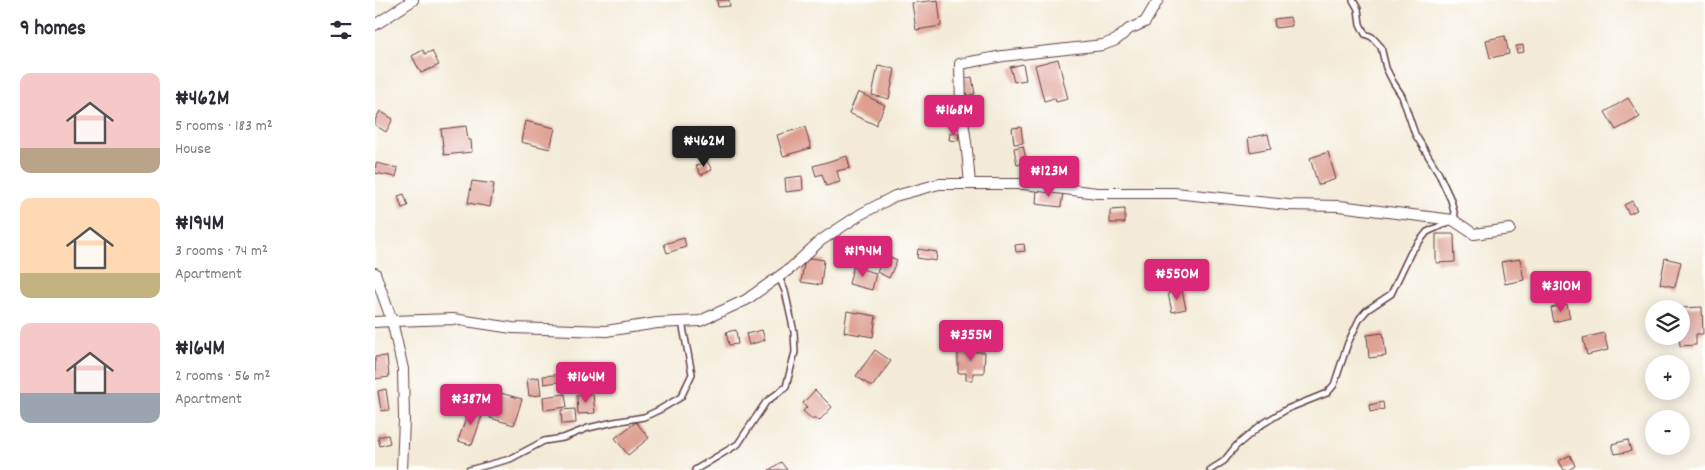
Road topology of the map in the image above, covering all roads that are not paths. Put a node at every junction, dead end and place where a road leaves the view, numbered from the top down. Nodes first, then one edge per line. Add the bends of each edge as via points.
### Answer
1 (413, 0) edge
2 (1159, 0) edge
3 (1353, 0) edge
4 (375, 25) edge
5 (970, 184) junction
6 (1453, 220) junction
7 (1510, 229) dead end
8 (375, 273) edge
9 (779, 276) junction
10 (392, 321) junction
11 (682, 321) junction
12 (375, 322) edge
13 (402, 470) edge
14 (469, 470) edge
15 (695, 470) edge
16 (1210, 470) edge

1 - 4 street
2 - 5 street via 1145,22 1103,46 1003,56 960,64
3 - 6 lane via 1365,34 1381,47 1386,68 1402,96 1415,134 1451,200
5 - 6 street via 1024,184 1097,193 1175,193 1288,205 1339,206
5 - 9 street via 939,184 895,196 820,241
6 - 7 street via 1474,234
6 - 16 lane via 1427,232 1411,252 1391,294 1359,318 1334,385 1327,393 1287,409 1261,425 1224,461
8 - 10 street
9 - 11 street via 746,300 700,321
9 - 15 lane via 794,332 795,352 785,387 766,402 738,444
10 - 11 street via 453,319 512,328 606,331
10 - 12 street
10 - 13 street via 403,369
11 - 14 lane via 692,374 681,397 644,417 544,441 510,459

